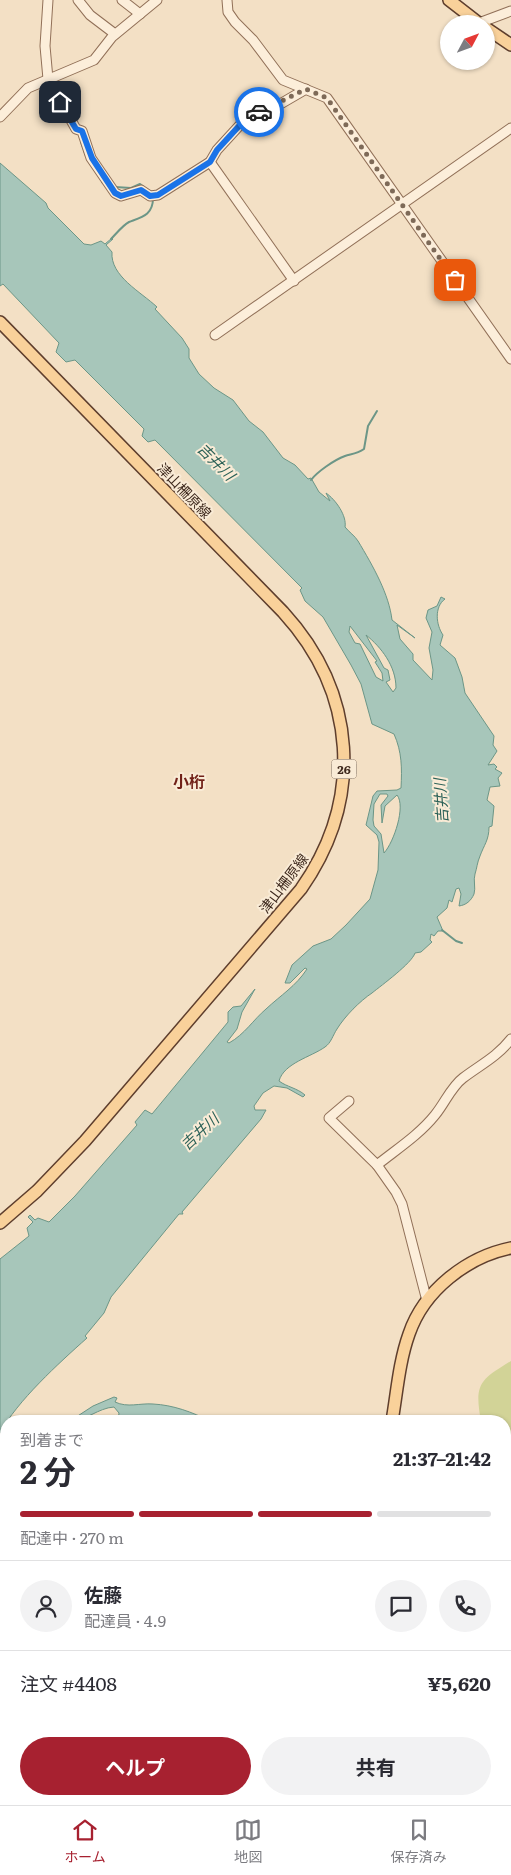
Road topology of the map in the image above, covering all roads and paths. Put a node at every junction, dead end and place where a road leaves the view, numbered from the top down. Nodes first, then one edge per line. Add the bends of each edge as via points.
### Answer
1 (48, 0) edge
2 (78, 0) edge
3 (122, 0) edge
4 (158, 0) edge
5 (227, 0) edge
6 (449, 0) edge
7 (511, 11) edge
8 (140, 14) junction
9 (469, 15) edge
10 (495, 19) edge
11 (115, 34) junction
12 (495, 34) edge
13 (511, 45) edge
14 (48, 79) junction
15 (306, 89) junction
16 (1, 116) edge
17 (511, 128) edge
18 (210, 162) junction
19 (402, 205) junction
20 (294, 280) junction
21 (0, 322) edge
22 (215, 335) dead end
23 (511, 360) edge
24 (511, 1039) edge
25 (349, 1101) dead end
26 (377, 1165) junction
27 (0, 1223) edge
28 (511, 1248) edge
29 (427, 1301) junction
30 (393, 1415) edge

1 - 14 street via 45,46
2 - 11 street via 90,15
3 - 8 street
4 - 8 street
5 - 15 street via 228,12 234,22 253,40 283,80
6 - 9 main road
7 - 10 street
8 - 11 street
11 - 14 street via 94,60
12 - 13 main road
14 - 16 street via 28,88
14 - 18 street via 76,129 82,131 92,158 115,193 121,196 141,190 150,196 158,195
15 - 18 street via 255,114 239,126
15 - 19 street via 327,98
17 - 19 street
18 - 20 street
19 - 20 street
19 - 23 street
20 - 22 street
21 - 27 main road, 津山柵原線 / 26 via 270,598 306,639 331,686 344,753 342,794 333,829 301,889 85,1141 37,1192
24 - 26 street via 500,1053 458,1083 419,1132
25 - 26 street via 329,1118
26 - 29 street via 402,1204
28 - 29 main road via 467,1265
29 - 30 main road via 405,1346

